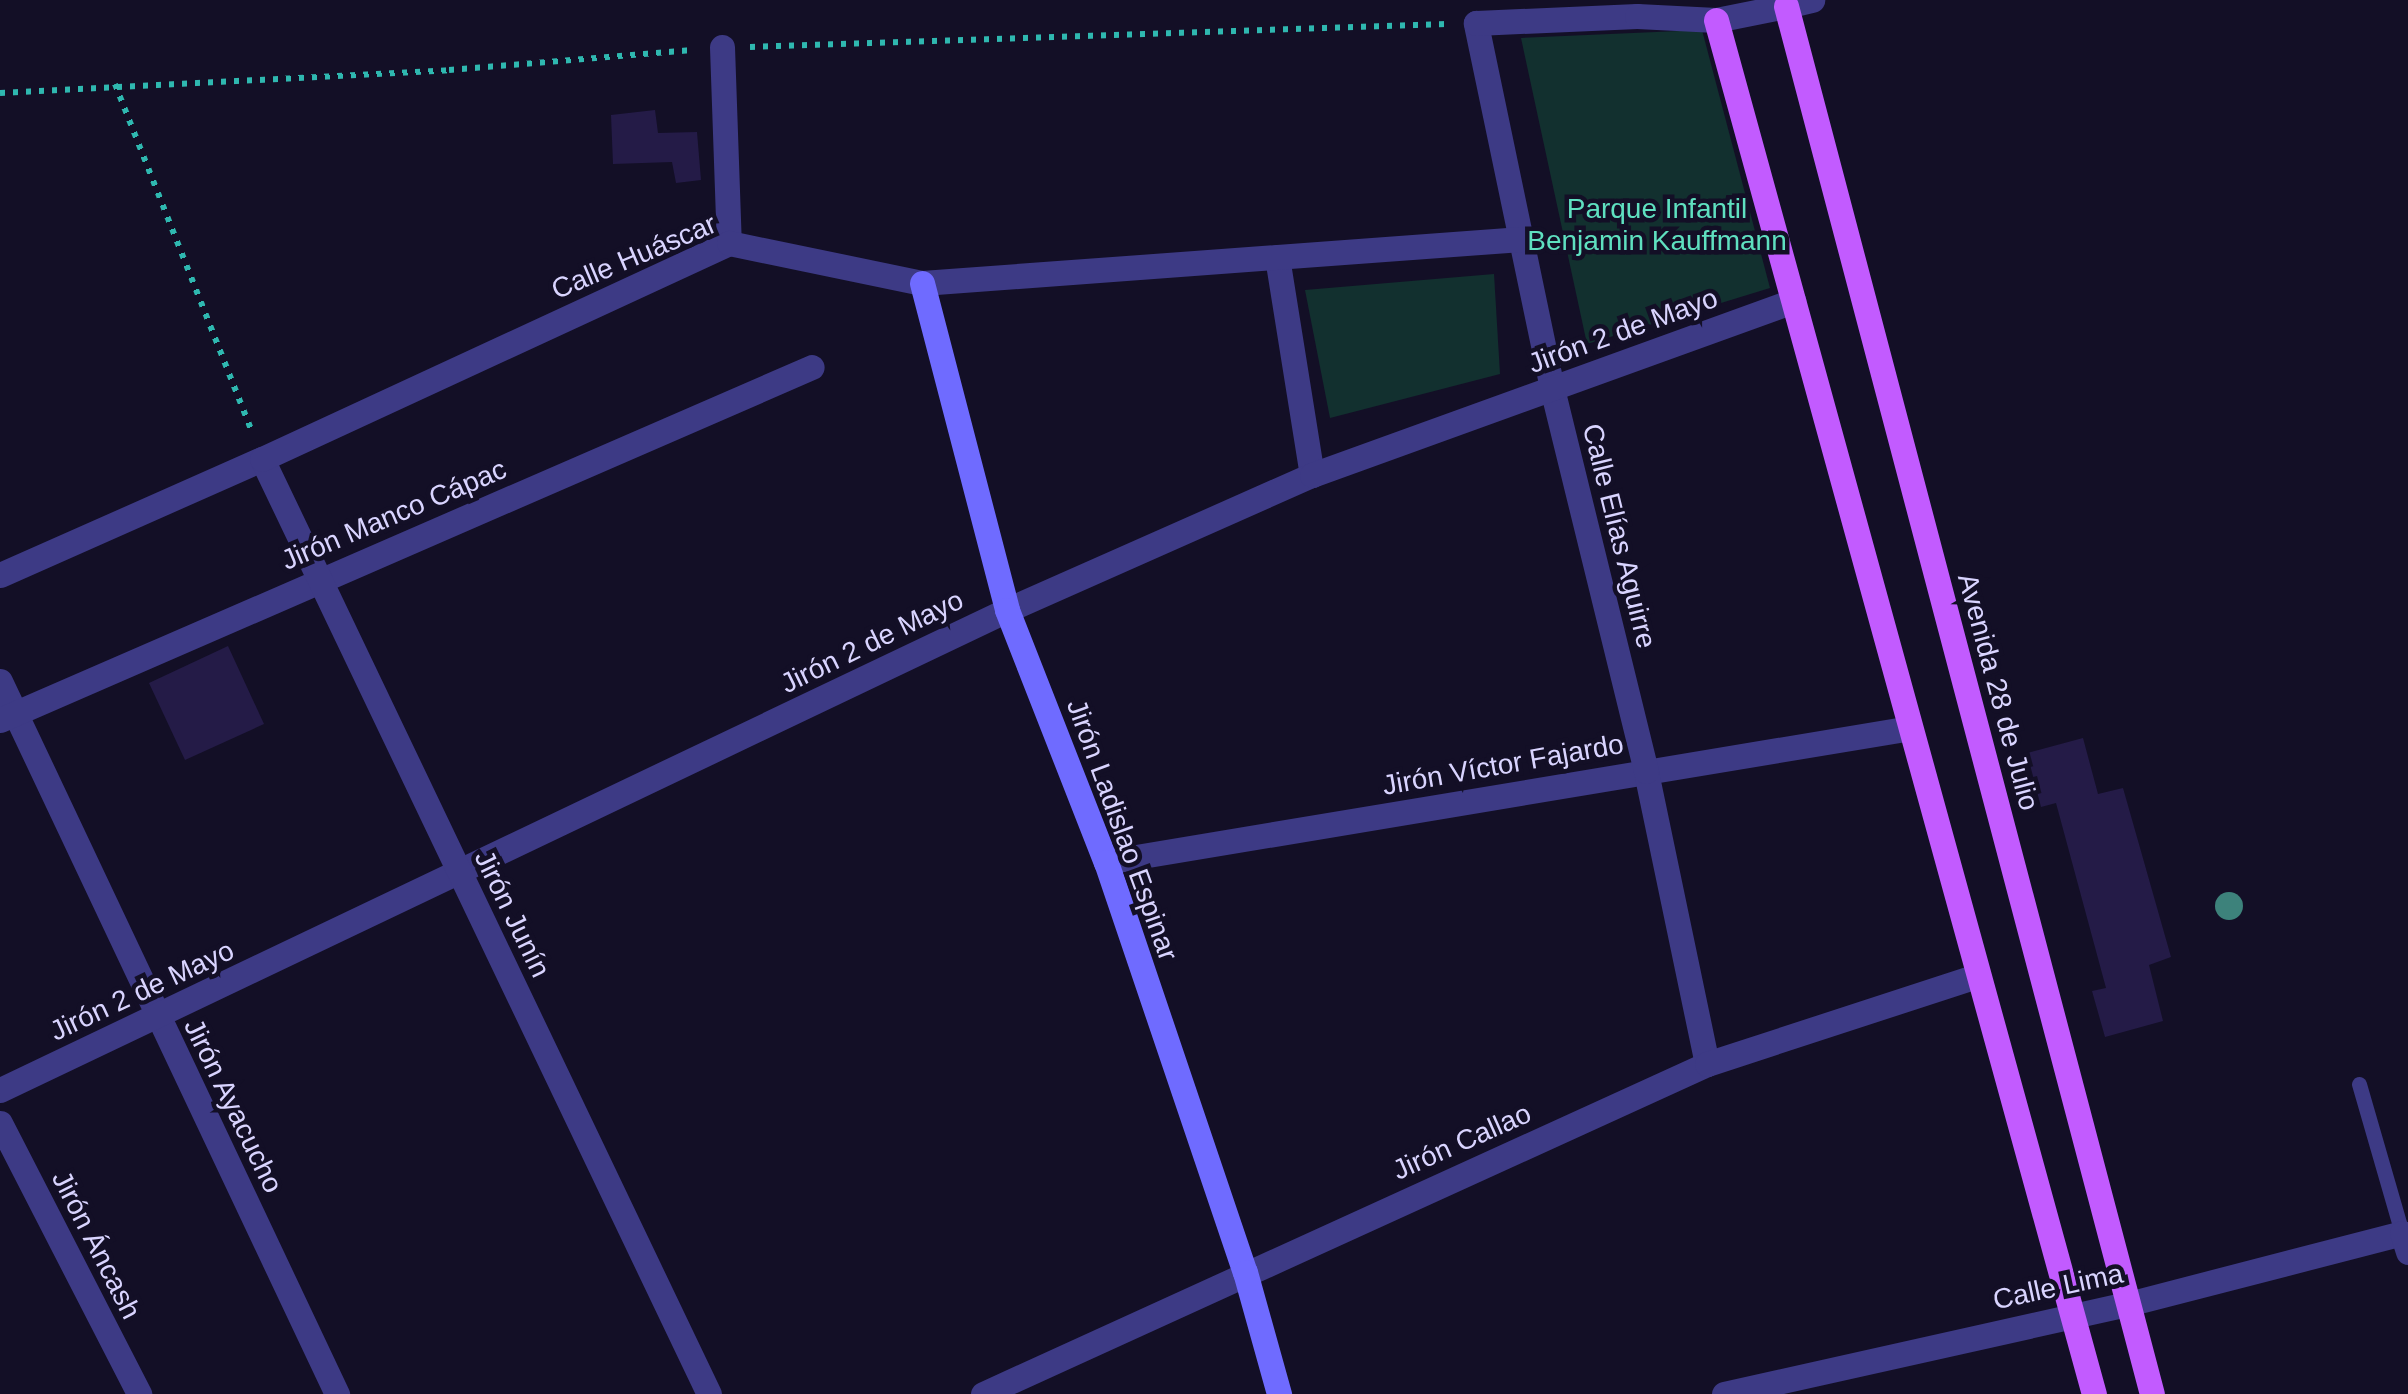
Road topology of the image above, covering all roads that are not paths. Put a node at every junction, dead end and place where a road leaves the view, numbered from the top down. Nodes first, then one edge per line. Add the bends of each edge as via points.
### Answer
1 (1799, 3) edge
2 (1716, 20) junction
3 (722, 48) dead end
4 (1521, 239) junction
5 (729, 243) junction
6 (1277, 257) junction
7 (922, 283) junction
8 (1793, 301) junction
9 (812, 366) dead end
10 (1552, 388) junction
11 (262, 459) junction
12 (1312, 475) junction
13 (0, 575) edge
14 (320, 580) junction
15 (1007, 610) junction
16 (0, 681) edge
17 (8, 717) edge
18 (1910, 728) junction
19 (1646, 772) junction
20 (1106, 862) junction
21 (460, 874) junction
22 (1977, 976) junction
23 (158, 1018) junction
24 (1707, 1064) junction
25 (2359, 1084) dead end
26 (0, 1090) edge
27 (0, 1124) edge
28 (2405, 1242) edge
29 (1245, 1272) junction
30 (2128, 1304) junction
31 (2071, 1312) junction
32 (139, 1394) edge
33 (337, 1394) edge
34 (709, 1394) edge
35 (984, 1394) edge
36 (1279, 1394) edge
37 (1724, 1394) edge
38 (2094, 1394) edge
39 (2152, 1394) edge

1 - 2 street
1 - 30 main road, Avenida 28 de Julio
2 - 4 street, Calle Elías Aguirre via 1476,23
2 - 8 main road
3 - 5 street
4 - 6 street, Calle Huáscar
4 - 10 street, Calle Elías Aguirre
5 - 7 street, Calle Huáscar
5 - 11 street, Calle Huáscar
6 - 7 street, Calle Huáscar
6 - 12 street
7 - 15 main road, Jirón Ladislao Espinar
8 - 10 street, Jirón 2 de Mayo
8 - 18 main road
9 - 14 street, Jirón Manco Cápac
10 - 12 street, Jirón 2 de Mayo
10 - 19 street, Calle Elías Aguirre
11 - 13 street, Calle Huáscar
11 - 14 street, Jirón Junín
12 - 15 street, Jirón 2 de Mayo
14 - 17 street, Jirón Manco Cápac
14 - 21 street, Jirón Junín
15 - 20 main road, Jirón Ladislao Espinar
15 - 21 street, Jirón 2 de Mayo
16 - 17 street, Jirón Ayacucho
17 - 23 street, Jirón Ayacucho
18 - 19 street, Jirón Víctor Fajardo
18 - 22 main road
19 - 20 street, Jirón Víctor Fajardo
19 - 24 street, Calle Elías Aguirre
20 - 29 main road, Jirón Ladislao Espinar
21 - 23 street, Jirón 2 de Mayo
21 - 34 street, Jirón Junín
22 - 24 street, Jirón Callao
22 - 31 main road
23 - 26 street, Jirón 2 de Mayo
23 - 33 street, Jirón Ayacucho
24 - 29 street, Jirón Callao
25 - 28 lane
27 - 32 street, Jirón Áncash
28 - 30 street, Calle Lima
29 - 35 street, Jirón Callao
29 - 36 main road, Jirón Ladislao Espinar
30 - 31 street, Calle Lima
30 - 39 main road, Avenida 28 de Julio
31 - 37 street, Calle Lima
31 - 38 main road

